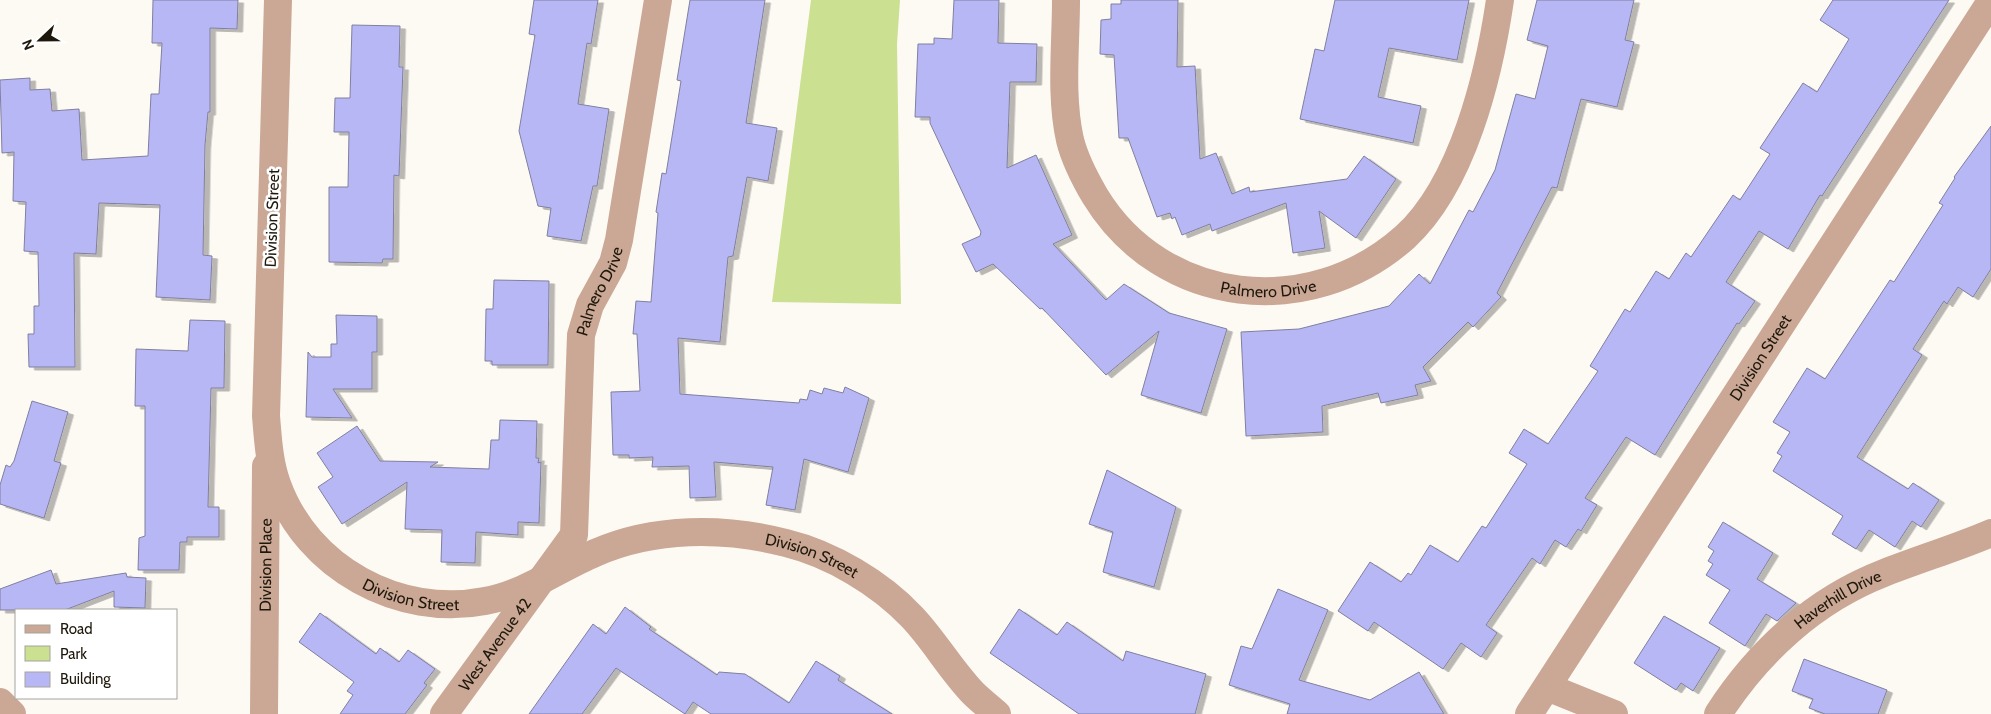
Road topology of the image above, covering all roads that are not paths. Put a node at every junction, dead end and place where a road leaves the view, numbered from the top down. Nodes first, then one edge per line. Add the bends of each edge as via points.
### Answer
1 (278, 0) edge
2 (658, 0) edge
3 (1066, 0) edge
4 (1500, 0) edge
5 (1991, 1) edge
6 (266, 416) junction
7 (1991, 533) edge
8 (547, 576) junction
9 (1547, 687) junction
10 (0, 702) edge
11 (12, 714) edge
12 (264, 714) edge
13 (444, 714) edge
14 (997, 714) edge
15 (1529, 714) edge
16 (1614, 714) edge
17 (1718, 714) edge

1 - 6 street, Division Street
2 - 8 street, Palmero Drive via 619,240 613,262 590,305 581,335 574,535
3 - 4 street, Palmero Drive via 1065,106 1070,140 1083,177 1107,216 1139,248 1178,273 1220,288 1262,292 1298,290 1334,280 1372,262 1406,236 1433,204 1459,155 1481,96 1494,45
5 - 9 street, Division Street
6 - 8 street, Division Street via 268,448 278,485 295,519 314,544 340,568 373,588 410,600 444,605 486,601 516,592
6 - 12 street, Division Place
7 - 17 street, Haverhill Drive via 1953,550 1883,573 1835,597 1791,629 1757,662
8 - 13 street, West Avenue 42
8 - 14 street, Division Street via 597,552 641,538 681,533 742,534 788,543 831,560 872,583 902,608 945,655 972,692
9 - 15 street, Division Street
9 - 16 street
10 - 11 street

